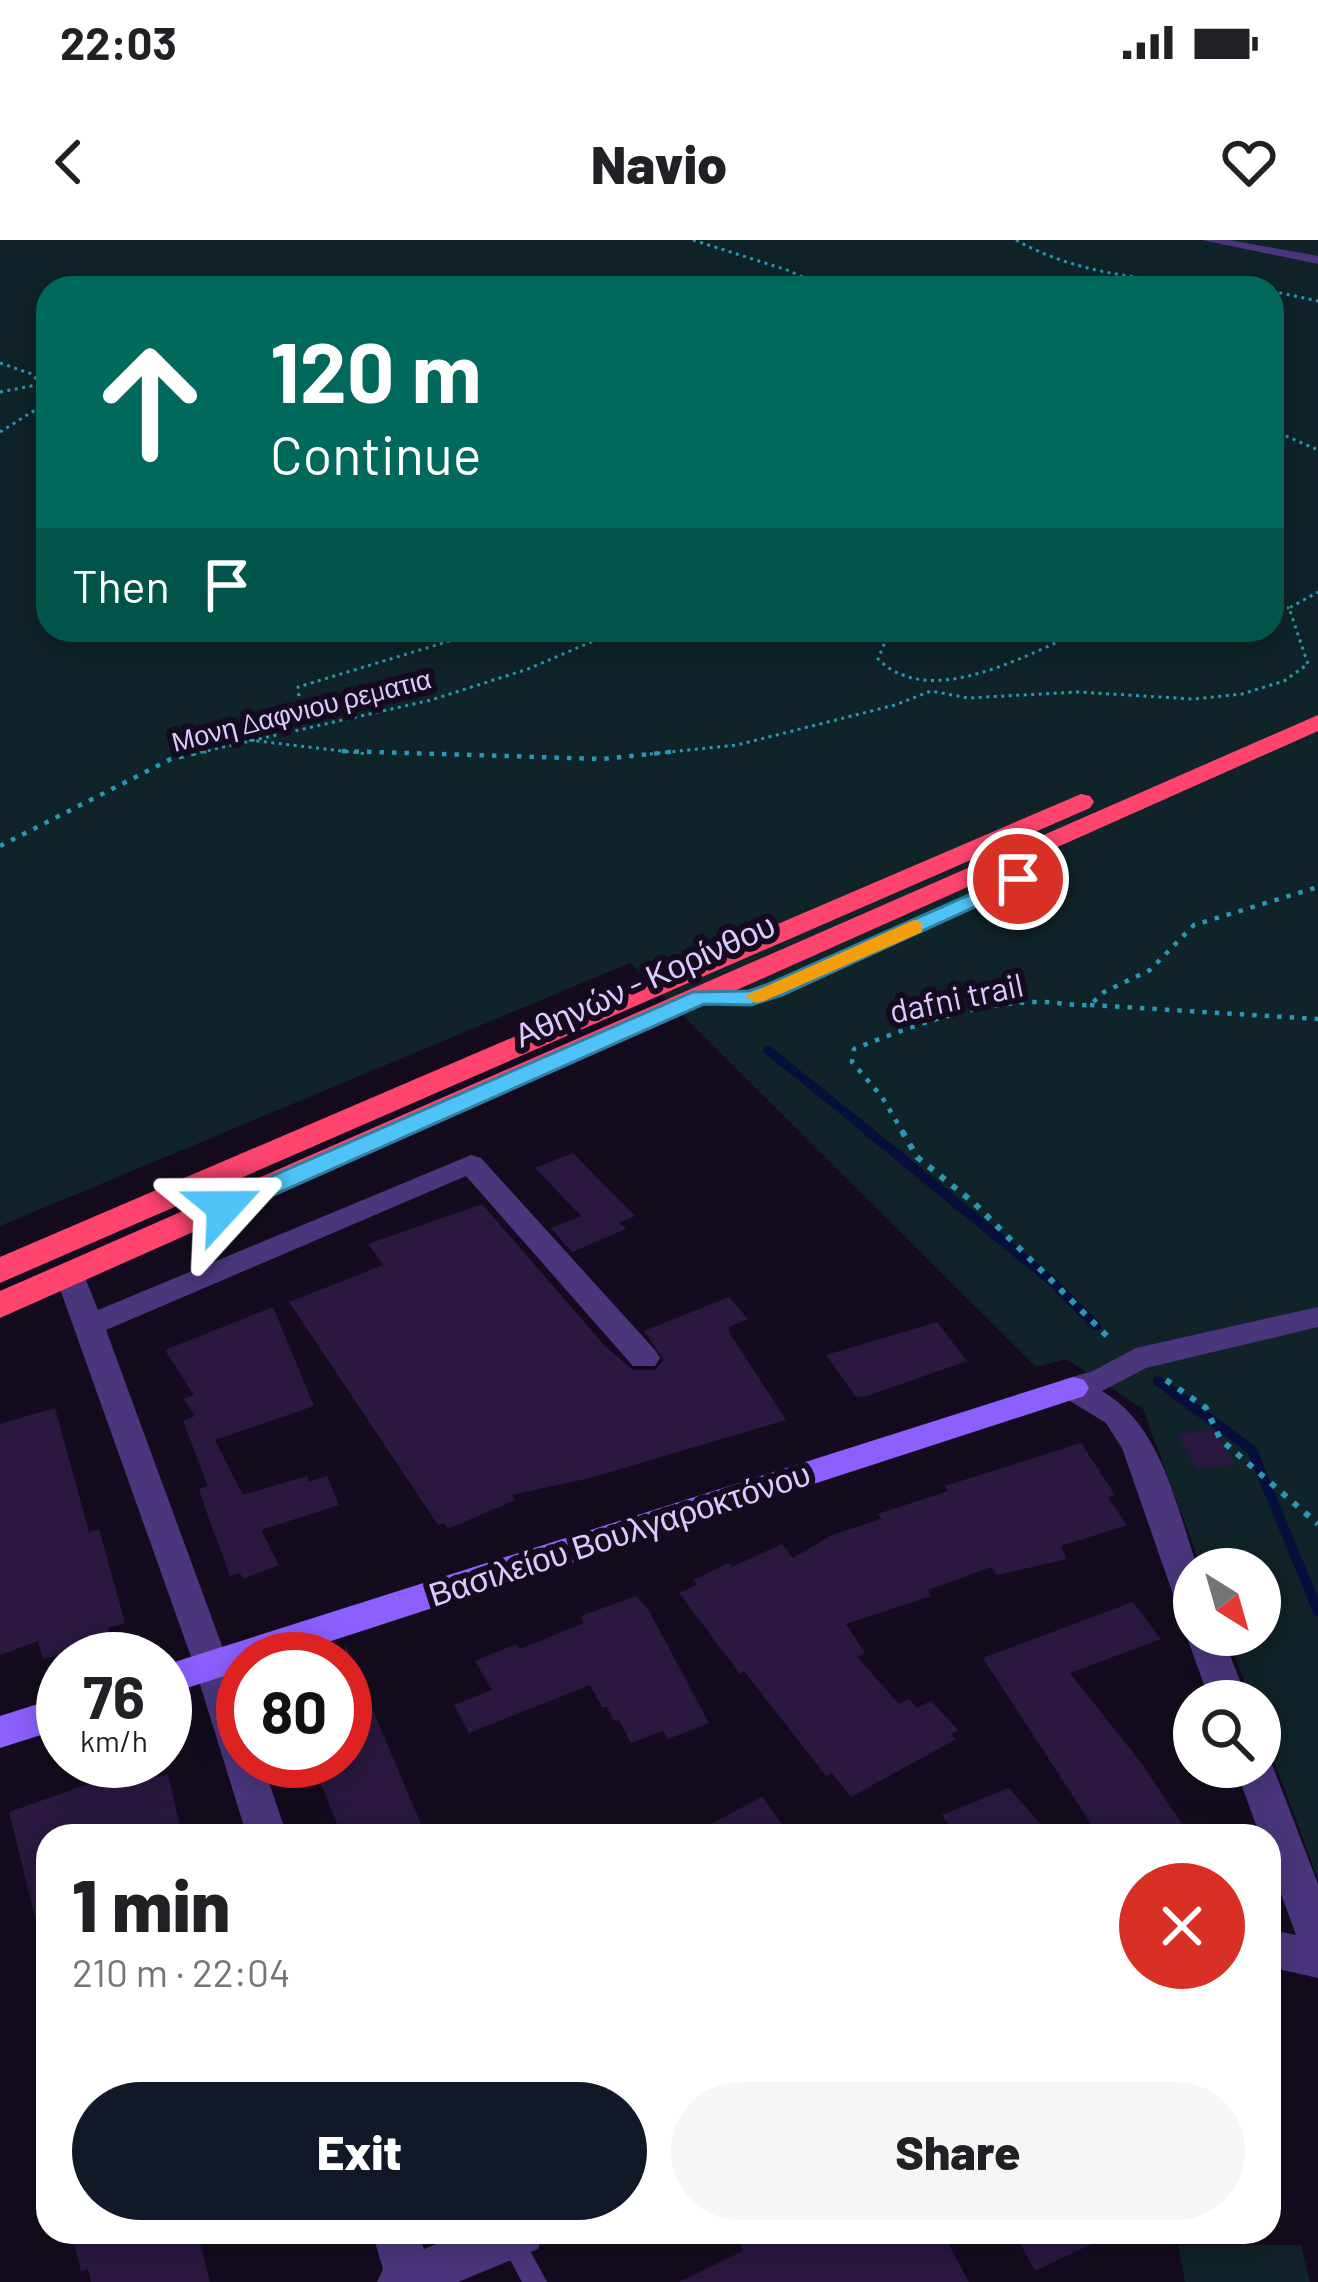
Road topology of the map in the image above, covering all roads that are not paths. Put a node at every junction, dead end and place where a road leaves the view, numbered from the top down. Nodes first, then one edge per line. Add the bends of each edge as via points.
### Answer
1 (1208, 240) edge
2 (1318, 260) edge
3 (1318, 700) edge
4 (1318, 722) edge
5 (70, 1275) junction
6 (1, 1299) edge
7 (1318, 1317) edge
8 (90, 1325) junction
9 (644, 1358) dead end
10 (1073, 1388) junction
11 (1173, 1548) edge
12 (212, 1665) junction
13 (192, 1671) edge
14 (36, 1721) edge
15 (0, 1732) edge
16 (1262, 1788) edge
17 (263, 1824) edge
18 (1275, 1824) edge
19 (1281, 1839) edge
20 (1318, 1938) edge
21 (1281, 1951) edge
22 (1318, 1959) edge
23 (397, 2244) edge
24 (491, 2244) edge
25 (519, 2244) edge
26 (405, 2280) edge
27 (535, 2282) edge

1 - 2 street
3 - 6 highway, Αθηνών - Κορίνθου
4 - 5 highway, Αθηνών - Κορίνθου
5 - 6 highway, Αθηνών - Κορίνθου
5 - 8 street
7 - 10 street via 1136,1359
8 - 9 street via 471,1164
8 - 12 street
10 - 11 street via 1118,1415 1138,1447
10 - 12 street, Βασιλείου Βουλγαροκτόνου
12 - 13 street, Βασιλείου Βουλγαροκτόνου
12 - 17 street
14 - 15 street
16 - 18 street
19 - 20 street
21 - 22 street
23 - 26 street
24 - 26 street
25 - 27 lane

